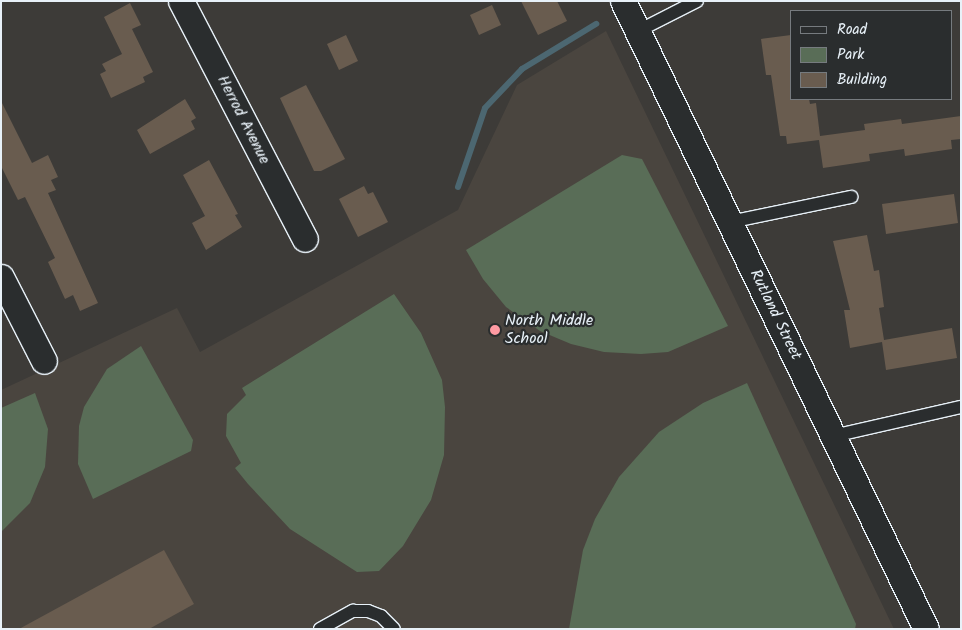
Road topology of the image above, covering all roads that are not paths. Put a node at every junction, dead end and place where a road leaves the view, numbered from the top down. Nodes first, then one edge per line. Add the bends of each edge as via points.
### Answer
1 (181, 1) edge
2 (624, 1) edge
3 (697, 1) edge
4 (638, 31) junction
5 (851, 197) dead end
6 (730, 222) junction
7 (305, 239) dead end
8 (1, 277) edge
9 (44, 361) dead end
10 (961, 407) edge
11 (833, 436) junction
12 (320, 629) edge
13 (394, 629) edge
14 (926, 629) edge

1 - 7 street, Herrod Avenue
2 - 4 street, Rutland Street
3 - 4 lane
4 - 6 street, Rutland Street
5 - 6 lane
6 - 11 street, Rutland Street
8 - 9 street
10 - 11 lane
11 - 14 street, Rutland Street
12 - 13 lane via 353,611 368,611 381,616

